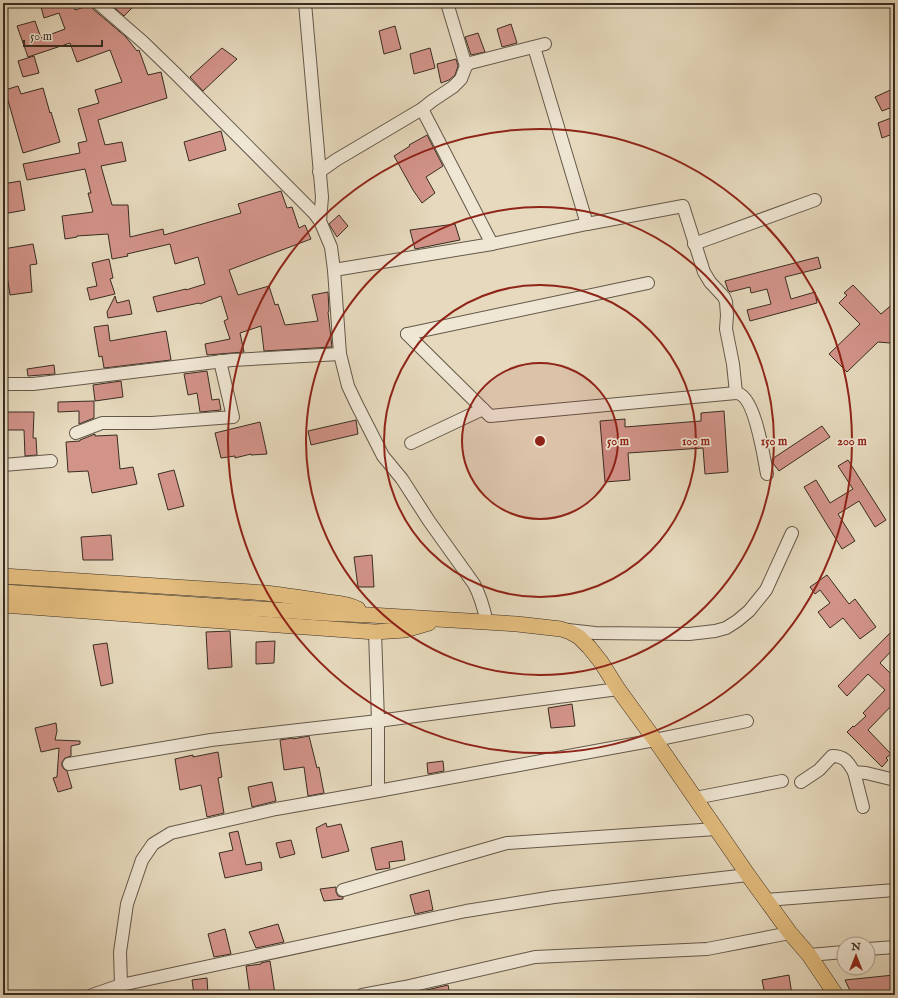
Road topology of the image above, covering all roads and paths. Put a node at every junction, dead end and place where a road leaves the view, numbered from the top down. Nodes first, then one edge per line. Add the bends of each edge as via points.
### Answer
1 (98, 3) edge
2 (304, 3) edge
3 (447, 3) edge
4 (466, 66) junction
5 (422, 109) junction
6 (319, 172) junction
7 (815, 200) dead end
8 (320, 221) junction
9 (586, 224) junction
10 (492, 244) junction
11 (694, 244) junction
12 (334, 270) junction
13 (648, 283) dead end
14 (340, 354) junction
15 (220, 361) junction
16 (3, 384) edge
17 (736, 393) junction
18 (483, 409) junction
19 (76, 433) dead end
20 (411, 443) dead end
21 (51, 461) dead end
22 (3, 465) edge
23 (767, 474) dead end
24 (792, 533) dead end
25 (3, 576) edge
26 (3, 592) edge
27 (3, 605) edge
28 (370, 615) junction
29 (441, 620) junction
30 (487, 623) junction
31 (561, 629) junction
32 (375, 632) junction
33 (618, 689) junction
34 (378, 721) junction
35 (747, 721) dead end
36 (655, 740) junction
37 (69, 764) dead end
38 (854, 772) junction
39 (895, 780) edge
40 (782, 781) dead end
41 (801, 782) dead end
42 (378, 792) junction
43 (695, 798) junction
44 (863, 807) dead end
45 (716, 829) junction
46 (748, 875) junction
47 (343, 890) dead end
48 (895, 890) edge
49 (766, 900) junction
50 (790, 933) junction
51 (895, 947) edge
52 (876, 948) edge
53 (836, 953) edge
54 (809, 955) junction
55 (121, 985) junction
56 (92, 995) edge
57 (362, 995) edge
58 (836, 995) edge

1 - 8 street via 178,75
2 - 6 street
3 - 4 street
4 - 5 street via 461,79 453,87
4 - 9 street via 480,60 540,46
5 - 6 street
5 - 10 street
6 - 8 street via 322,197
7 - 11 street
8 - 12 street via 331,247
9 - 10 street
9 - 11 street via 683,206
10 - 12 street
11 - 17 street via 704,272 726,302 726,328
12 - 14 street
13 - 18 street via 407,334
14 - 15 street
14 - 30 street via 348,386 383,456 402,479 474,584 480,594
15 - 16 street via 33,384
15 - 19 street via 233,417 152,423 102,423
17 - 18 street via 490,416
17 - 23 street via 747,400 752,413
18 - 20 street
21 - 22 street
24 - 31 street via 766,590 749,611 726,628 689,634 595,633
25 - 28 main road via 266,593 338,603 355,607
26 - 28 main road
27 - 32 main road
28 - 29 main road
29 - 30 main road
29 - 32 main road via 405,630
30 - 31 main road
31 - 33 main road via 579,637 589,647
32 - 34 street
33 - 34 street
33 - 36 main road
34 - 37 street via 212,740
34 - 42 street
35 - 36 street
36 - 42 street
36 - 43 main road
38 - 39 street
38 - 41 street via 848,762 832,756 819,770
38 - 44 street
40 - 43 street
42 - 55 street via 276,809 171,833 153,844 142,860 127,904 120,952
43 - 45 main road
45 - 46 main road
45 - 47 street via 507,843
46 - 49 main road
46 - 55 street via 554,897 466,911
48 - 49 street
49 - 50 main road
50 - 54 main road
50 - 57 street via 708,949 535,957
51 - 52 street
53 - 54 street
54 - 58 main road
55 - 56 street

